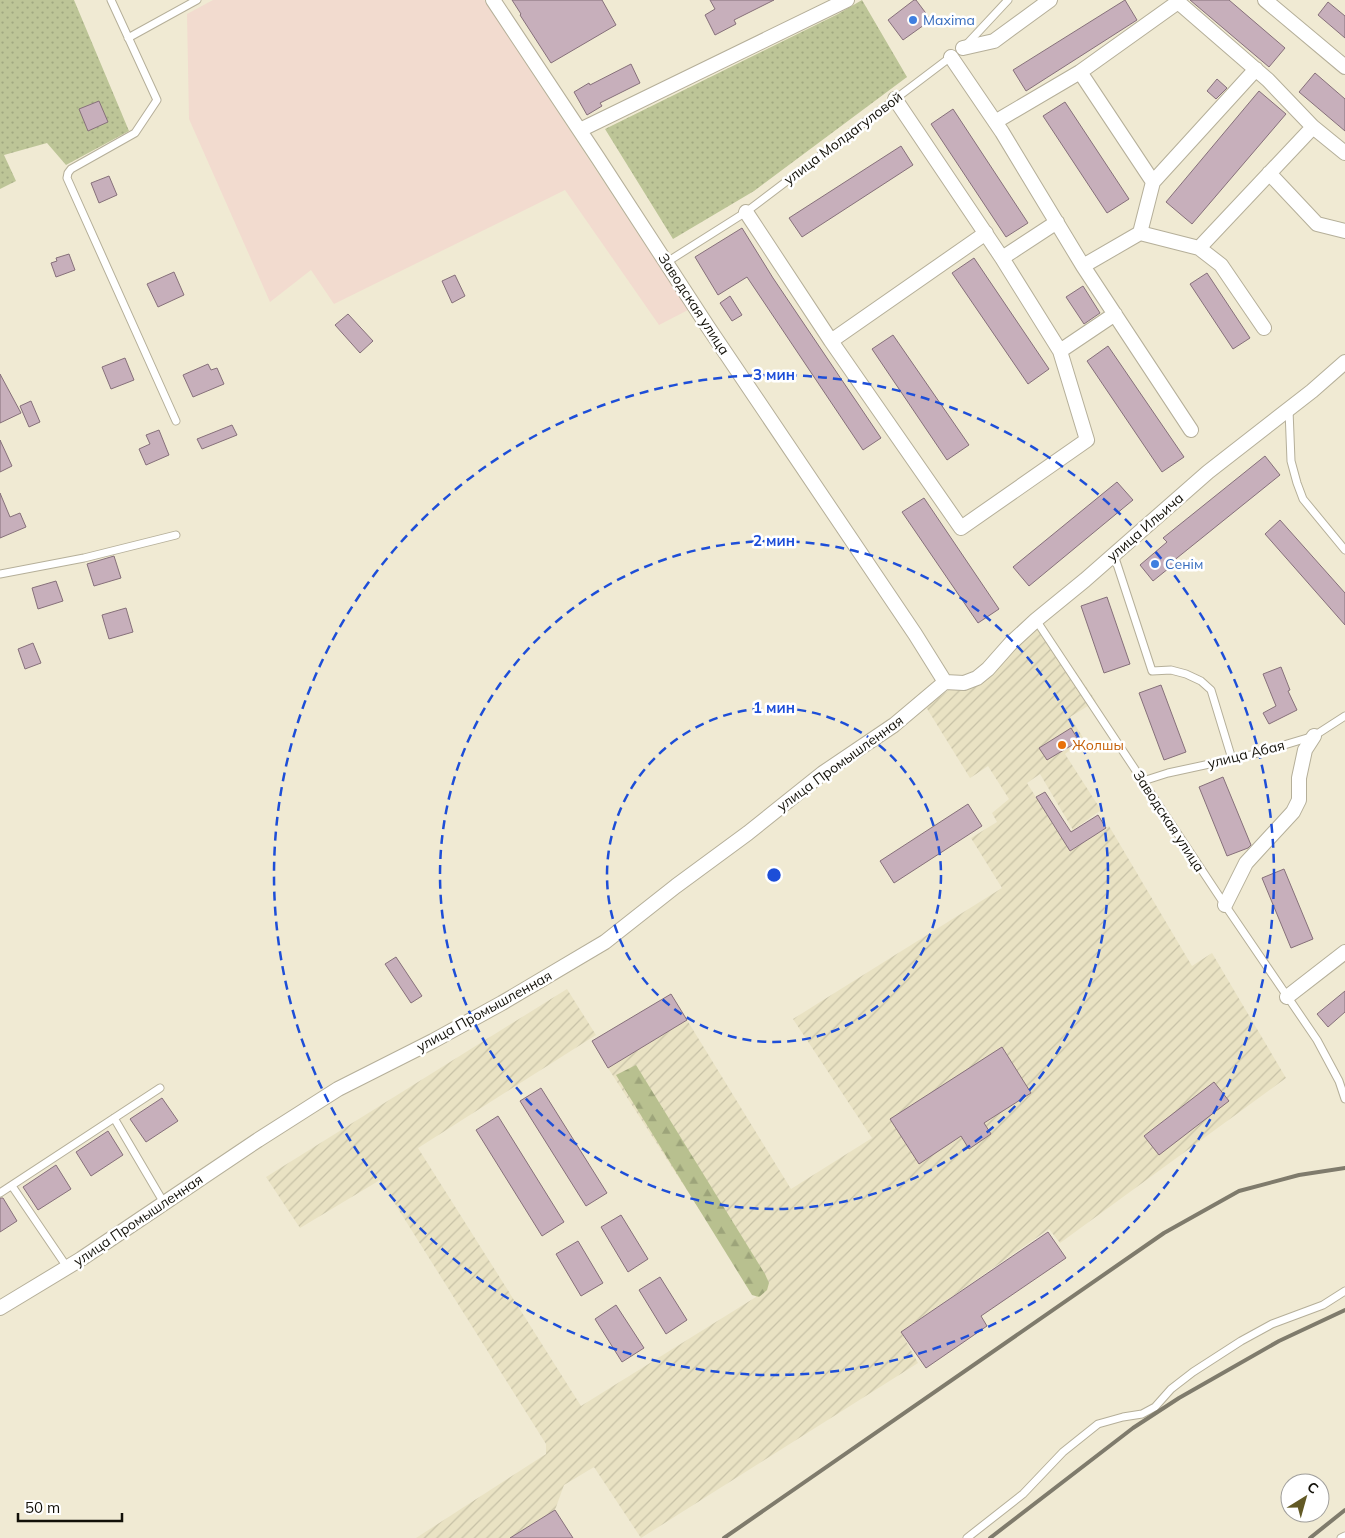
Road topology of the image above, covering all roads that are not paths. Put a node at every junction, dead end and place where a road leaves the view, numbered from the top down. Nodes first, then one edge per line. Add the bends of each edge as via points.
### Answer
1 (112, 0) edge
2 (197, 0) edge
3 (493, 0) edge
4 (846, 0) edge
5 (1008, 0) edge
6 (1050, 0) edge
7 (1265, 0) edge
8 (128, 38) junction
9 (963, 48) junction
10 (951, 58) junction
11 (1345, 67) edge
12 (1256, 69) junction
13 (1080, 72) junction
14 (895, 99) junction
15 (996, 122) junction
16 (1313, 126) junction
17 (580, 130) junction
18 (1345, 153) edge
19 (1269, 173) junction
20 (1153, 182) junction
21 (746, 212) junction
22 (1056, 222) junction
23 (1345, 231) edge
24 (986, 233) junction
25 (1140, 233) junction
26 (1199, 248) junction
27 (1002, 258) junction
28 (667, 262) junction
29 (1083, 266) junction
30 (1115, 314) junction
31 (1264, 328) dead end
32 (831, 341) junction
33 (1060, 351) junction
34 (1345, 362) edge
35 (1289, 409) junction
36 (176, 421) dead end
37 (1191, 430) dead end
38 (176, 536) dead end
39 (1345, 550) edge
40 (1114, 555) junction
41 (0, 574) edge
42 (1036, 620) junction
43 (945, 682) junction
44 (1345, 716) edge
45 (1314, 736) junction
46 (1232, 759) junction
47 (1143, 781) junction
48 (1225, 906) junction
49 (1345, 952) edge
50 (1287, 997) junction
51 (1342, 1082) edge
52 (160, 1088) dead end
53 (1345, 1099) edge
54 (114, 1118) junction
55 (12, 1186) junction
56 (0, 1193) edge
57 (164, 1203) junction
58 (67, 1268) junction
59 (1345, 1291) edge
60 (0, 1308) edge
61 (1345, 1536) edge
62 (968, 1538) edge
63 (1341, 1538) edge

1 - 8 lane
2 - 8 lane
3 - 17 street, Заводская улица
4 - 17 street
5 - 9 lane, улица Молдагуловой
6 - 9 street via 994,41
7 - 11 street
8 - 36 lane via 157,100 135,133 71,169 67,178
9 - 10 lane, улица Молдагуловой
10 - 14 lane, улица Молдагуловой
10 - 15 street
12 - 13 street via 1178,2
12 - 16 street
12 - 20 street
13 - 15 street
13 - 20 street
14 - 21 lane, улица Молдагуловой
14 - 24 street
15 - 22 street
16 - 18 street
16 - 19 street
17 - 28 street, Заводская улица
19 - 23 street via 1317,224
19 - 26 street
20 - 25 street
21 - 28 lane, улица Молдагуловой
21 - 32 street
22 - 27 street
22 - 29 street
24 - 27 street
24 - 32 street
25 - 26 street
25 - 29 street
26 - 31 street via 1221,265
27 - 33 street
28 - 43 street, Заводская улица
29 - 30 street
30 - 33 street
30 - 37 street
32 - 33 street via 961,528 1086,440
34 - 35 street, улица Ильича
35 - 39 lane via 1291,461 1303,499
35 - 40 street, улица Ильича via 1208,472
38 - 41 lane
40 - 42 street, улица Ильича
40 - 46 lane via 1152,671 1171,670 1186,674 1201,680 1212,690
42 - 43 street, улица Ильича via 978,678
42 - 47 lane, Заводская улица
43 - 57 street, улица Промышленная via 900,720 822,773 605,942 493,1008 338,1089
44 - 45 lane, улица Абая
45 - 46 lane, улица Абая
45 - 48 street via 1305,750 1299,778 1299,800 1293,812 1246,863
46 - 47 lane, улица Абая
47 - 48 lane, Заводская улица
48 - 50 lane, Заводская улица
49 - 50 street
50 - 51 lane, Заводская улица
51 - 53 lane, Заводская улица
52 - 54 lane
54 - 55 lane
54 - 57 lane
55 - 56 lane
55 - 58 lane
57 - 58 street, улица Промышленная
58 - 60 street, улица Промышленная
59 - 62 lane via 1323,1305 1272,1324 1241,1341 1193,1372 1142,1414 1098,1424 1063,1452 1024,1494
61 - 63 lane

